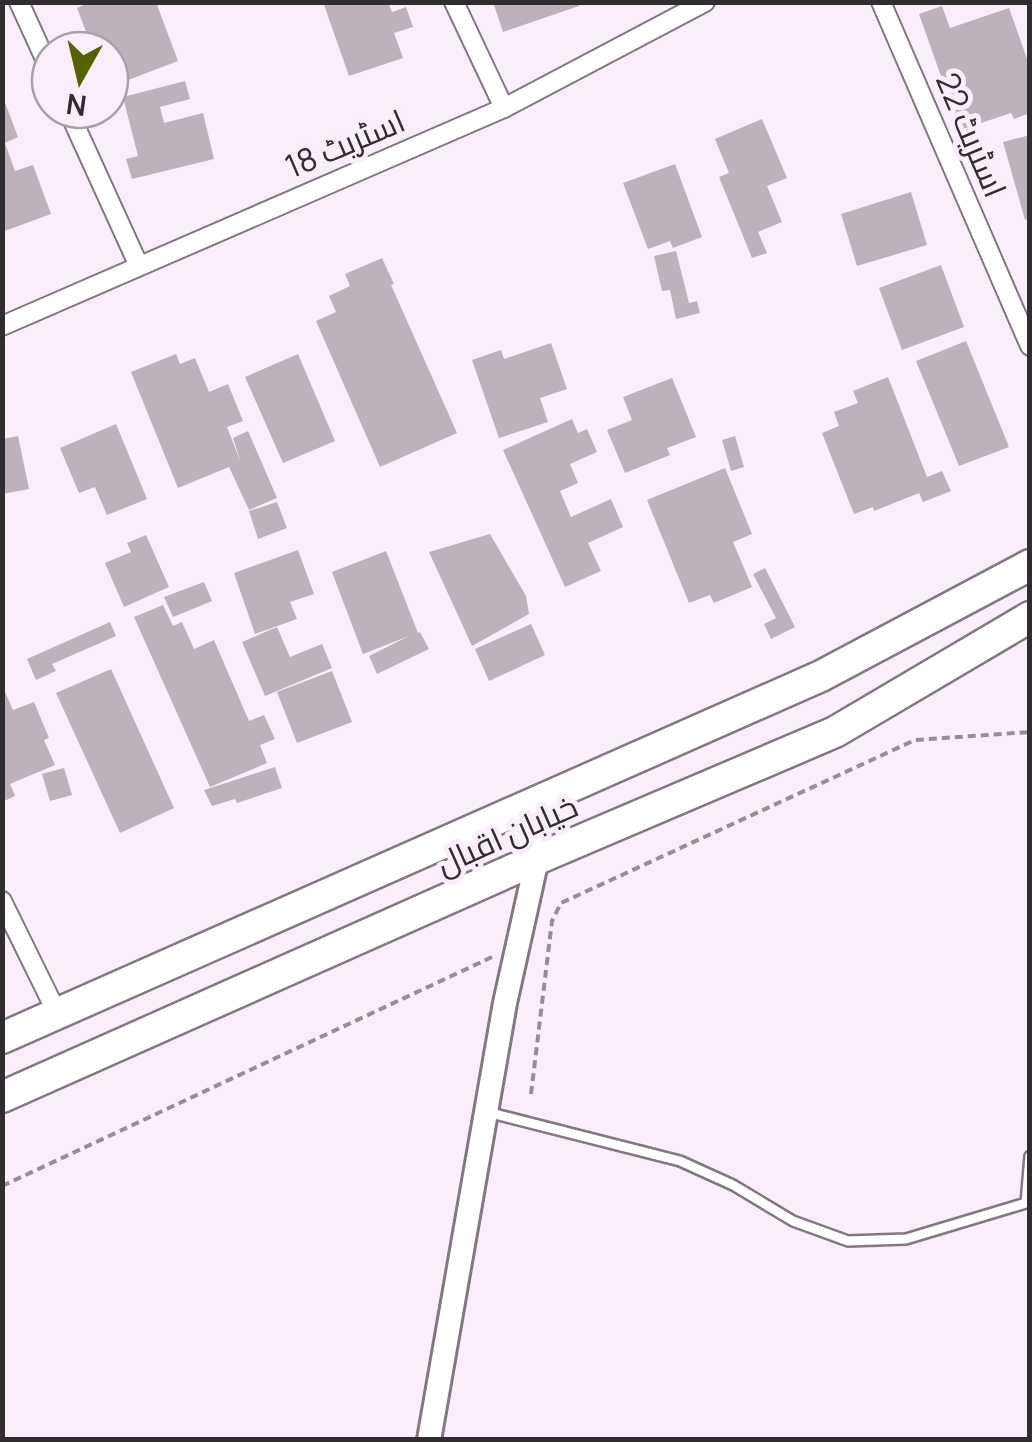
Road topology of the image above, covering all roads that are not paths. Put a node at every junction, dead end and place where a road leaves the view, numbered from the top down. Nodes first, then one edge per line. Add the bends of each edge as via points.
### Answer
1 (19, 2) edge
2 (454, 2) edge
3 (704, 2) edge
4 (881, 2) edge
5 (32, 30) edge
6 (504, 108) junction
7 (77, 130) edge
8 (139, 266) junction
9 (2, 326) edge
10 (1030, 346) edge
11 (1030, 565) edge
12 (1030, 618) edge
13 (518, 810) junction
14 (537, 859) junction
15 (2, 901) edge
16 (57, 1014) junction
17 (2, 1038) edge
18 (2, 1097) edge
19 (488, 1112) junction
20 (1030, 1156) edge
21 (429, 1440) edge

1 - 5 street
2 - 6 street
3 - 6 street, اسٹریٹ 18
4 - 10 street, اسٹریٹ 22
6 - 8 street, اسٹریٹ 18
7 - 8 street
8 - 9 street, اسٹریٹ 18
11 - 13 main road, خیابان اقبال via 821,676
12 - 14 main road, خیابان اقبال via 836,732
13 - 14 street
13 - 16 main road, خیابان اقبال
14 - 18 main road, خیابان اقبال
14 - 19 street
15 - 16 street
16 - 17 main road, خیابان اقبال
19 - 20 lane via 680,1162 793,1222 848,1241 906,1239 1026,1203
19 - 21 street

